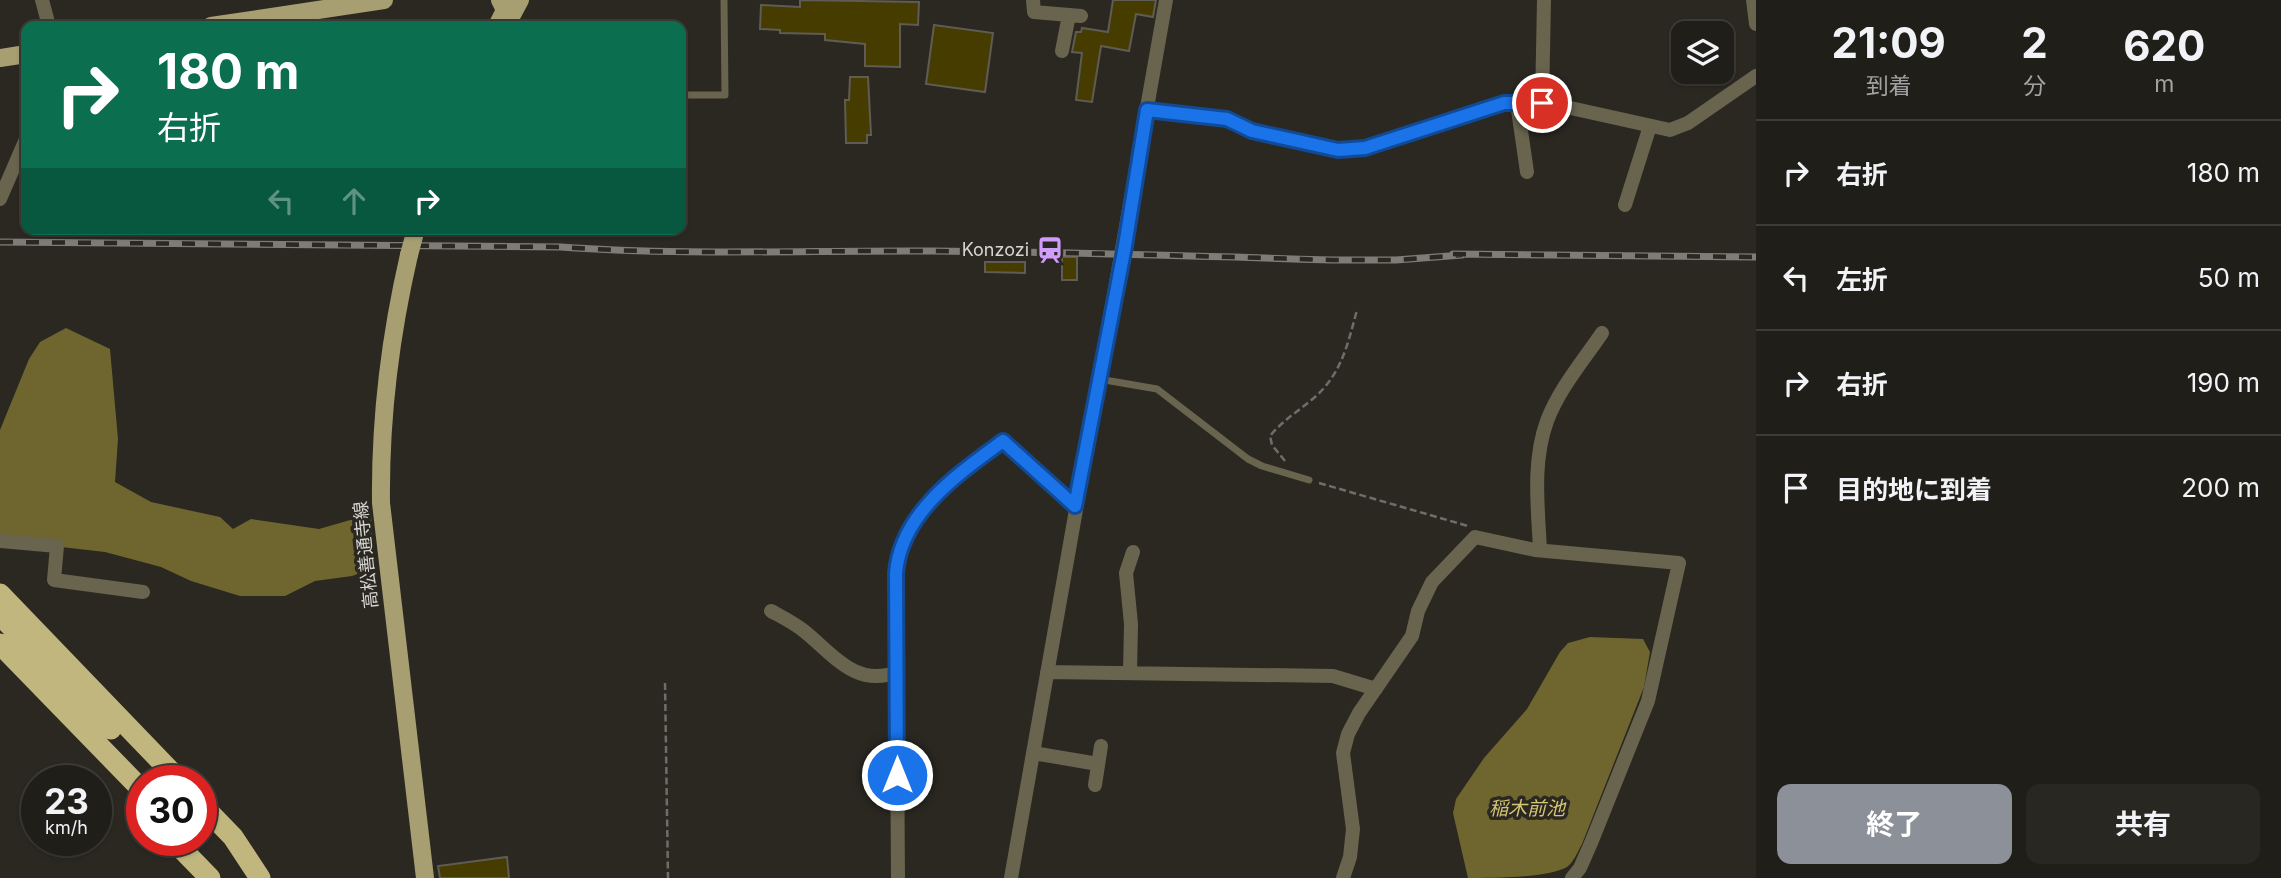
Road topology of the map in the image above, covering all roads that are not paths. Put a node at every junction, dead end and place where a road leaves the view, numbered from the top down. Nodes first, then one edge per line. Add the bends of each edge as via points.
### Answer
1 (42, 0) edge
2 (384, 0) edge
3 (500, 0) edge
4 (520, 0) edge
5 (724, 0) edge
6 (1033, 0) edge
7 (1166, 0) edge
8 (1544, 0) edge
9 (1753, 0) edge
10 (48, 21) edge
11 (244, 21) edge
12 (500, 21) edge
13 (509, 21) edge
14 (1756, 24) edge
15 (1062, 51) dead end
16 (21, 55) edge
17 (0, 58) edge
18 (1756, 76) edge
19 (686, 95) edge
20 (1517, 103) junction
21 (1542, 103) junction
22 (1147, 110) junction
23 (1650, 126) junction
24 (21, 151) edge
25 (1527, 172) dead end
26 (0, 199) edge
27 (1625, 205) dead end
28 (414, 235) edge
29 (1602, 333) dead end
30 (1099, 379) junction
31 (1309, 480) road end
32 (1075, 506) junction
33 (0, 541) edge
34 (1540, 550) junction
35 (1133, 552) dead end
36 (143, 593) dead end
37 (0, 594) edge
38 (771, 611) dead end
39 (0, 615) edge
40 (0, 644) edge
41 (0, 665) edge
42 (897, 672) junction
43 (1047, 672) junction
44 (1130, 673) junction
45 (1376, 690) junction
46 (1101, 746) dead end
47 (1033, 753) junction
48 (1098, 764) junction
49 (148, 765) edge
50 (165, 765) edge
51 (126, 774) edge
52 (1095, 785) dead end
53 (126, 793) edge
54 (217, 821) edge
55 (217, 835) edge
56 (189, 856) edge
57 (204, 856) edge
58 (210, 878) edge
59 (224, 878) edge
60 (258, 878) edge
61 (425, 878) edge
62 (898, 878) edge
63 (1011, 878) edge
64 (1343, 878) edge
65 (1572, 878) edge

1 - 10 street
2 - 11 main road
3 - 12 main road via 505,10
4 - 13 main road
5 - 19 lane via 725,95
6 - 15 street via 1034,12 1075,16
7 - 22 street
8 - 21 street
9 - 14 street
16 - 17 main road
18 - 23 street via 1688,123 1670,130
20 - 21 street
20 - 22 street via 1504,103 1365,148 1338,150 1252,131 1227,119
20 - 25 street
21 - 23 street
22 - 30 street
23 - 27 street
24 - 26 street
28 - 61 main road, 高松善通寺線, bridge via 397,309 388,377 381,503
29 - 34 street via 1555,404 1542,436 1537,481
30 - 31 lane via 1157,389 1248,459
30 - 32 street
32 - 42 street via 1003,441 952,478 914,523 897,558
32 - 43 street
33 - 36 street via 57,546 54,580 78,590
34 - 45 street via 1475,537 1432,582 1412,636
34 - 65 street via 1679,563 1648,701
35 - 44 street via 1126,573
37 - 50 highway
38 - 42 street via 860,676
39 - 49 highway
40 - 51 highway
41 - 53 highway
42 - 62 street
43 - 44 street
43 - 47 street
44 - 45 street via 1333,676
45 - 64 street via 1359,713 1343,753 1353,829
46 - 48 street
47 - 48 street
47 - 63 street
48 - 52 street
54 - 60 highway
55 - 60 highway
56 - 58 highway
57 - 59 highway

